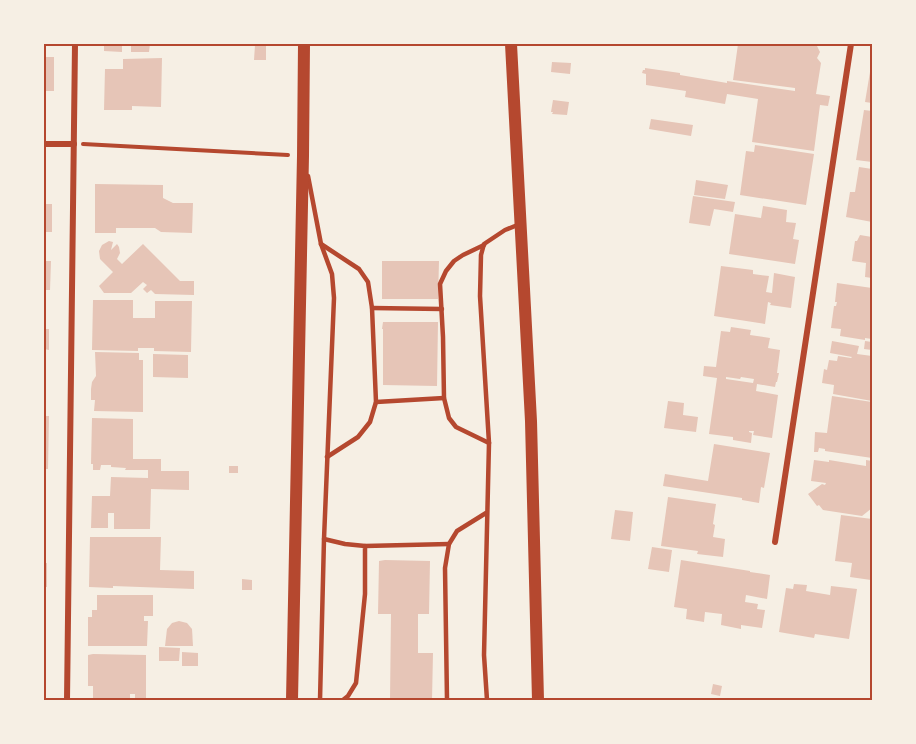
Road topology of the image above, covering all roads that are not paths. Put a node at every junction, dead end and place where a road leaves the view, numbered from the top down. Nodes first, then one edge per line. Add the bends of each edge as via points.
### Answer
1 (75, 44) edge
2 (304, 44) edge
3 (511, 44) edge
4 (851, 44) edge
5 (44, 144) edge
6 (74, 144) junction
7 (303, 156) junction
8 (522, 224) junction
9 (321, 243) junction
10 (484, 244) junction
11 (372, 308) junction
12 (442, 309) junction
13 (444, 398) junction
14 (376, 402) junction
15 (489, 442) junction
16 (327, 457) junction
17 (486, 513) junction
18 (324, 539) junction
19 (775, 542) dead end
20 (449, 544) junction
21 (365, 546) junction
22 (67, 700) edge
23 (292, 700) edge
24 (320, 700) edge
25 (343, 700) edge
26 (447, 700) edge
27 (487, 700) edge
28 (538, 700) edge

1 - 6 street
2 - 7 main road
3 - 8 main road
4 - 19 street
5 - 6 street
6 - 22 street
7 - 9 lane
7 - 23 main road
8 - 10 lane
8 - 28 main road
9 - 11 lane via 359,269 368,282
9 - 16 lane via 332,274 334,298
10 - 12 lane via 454,261 446,271 440,284
10 - 15 lane via 480,296
11 - 12 lane
11 - 14 lane
12 - 13 lane
13 - 14 lane
13 - 15 lane via 449,418 456,427
14 - 16 lane via 370,422 358,436
15 - 17 lane
16 - 18 lane
17 - 20 lane via 457,531
17 - 27 lane
18 - 21 lane
18 - 24 lane
20 - 21 lane
20 - 26 lane via 445,568
21 - 25 lane via 365,594 356,683

